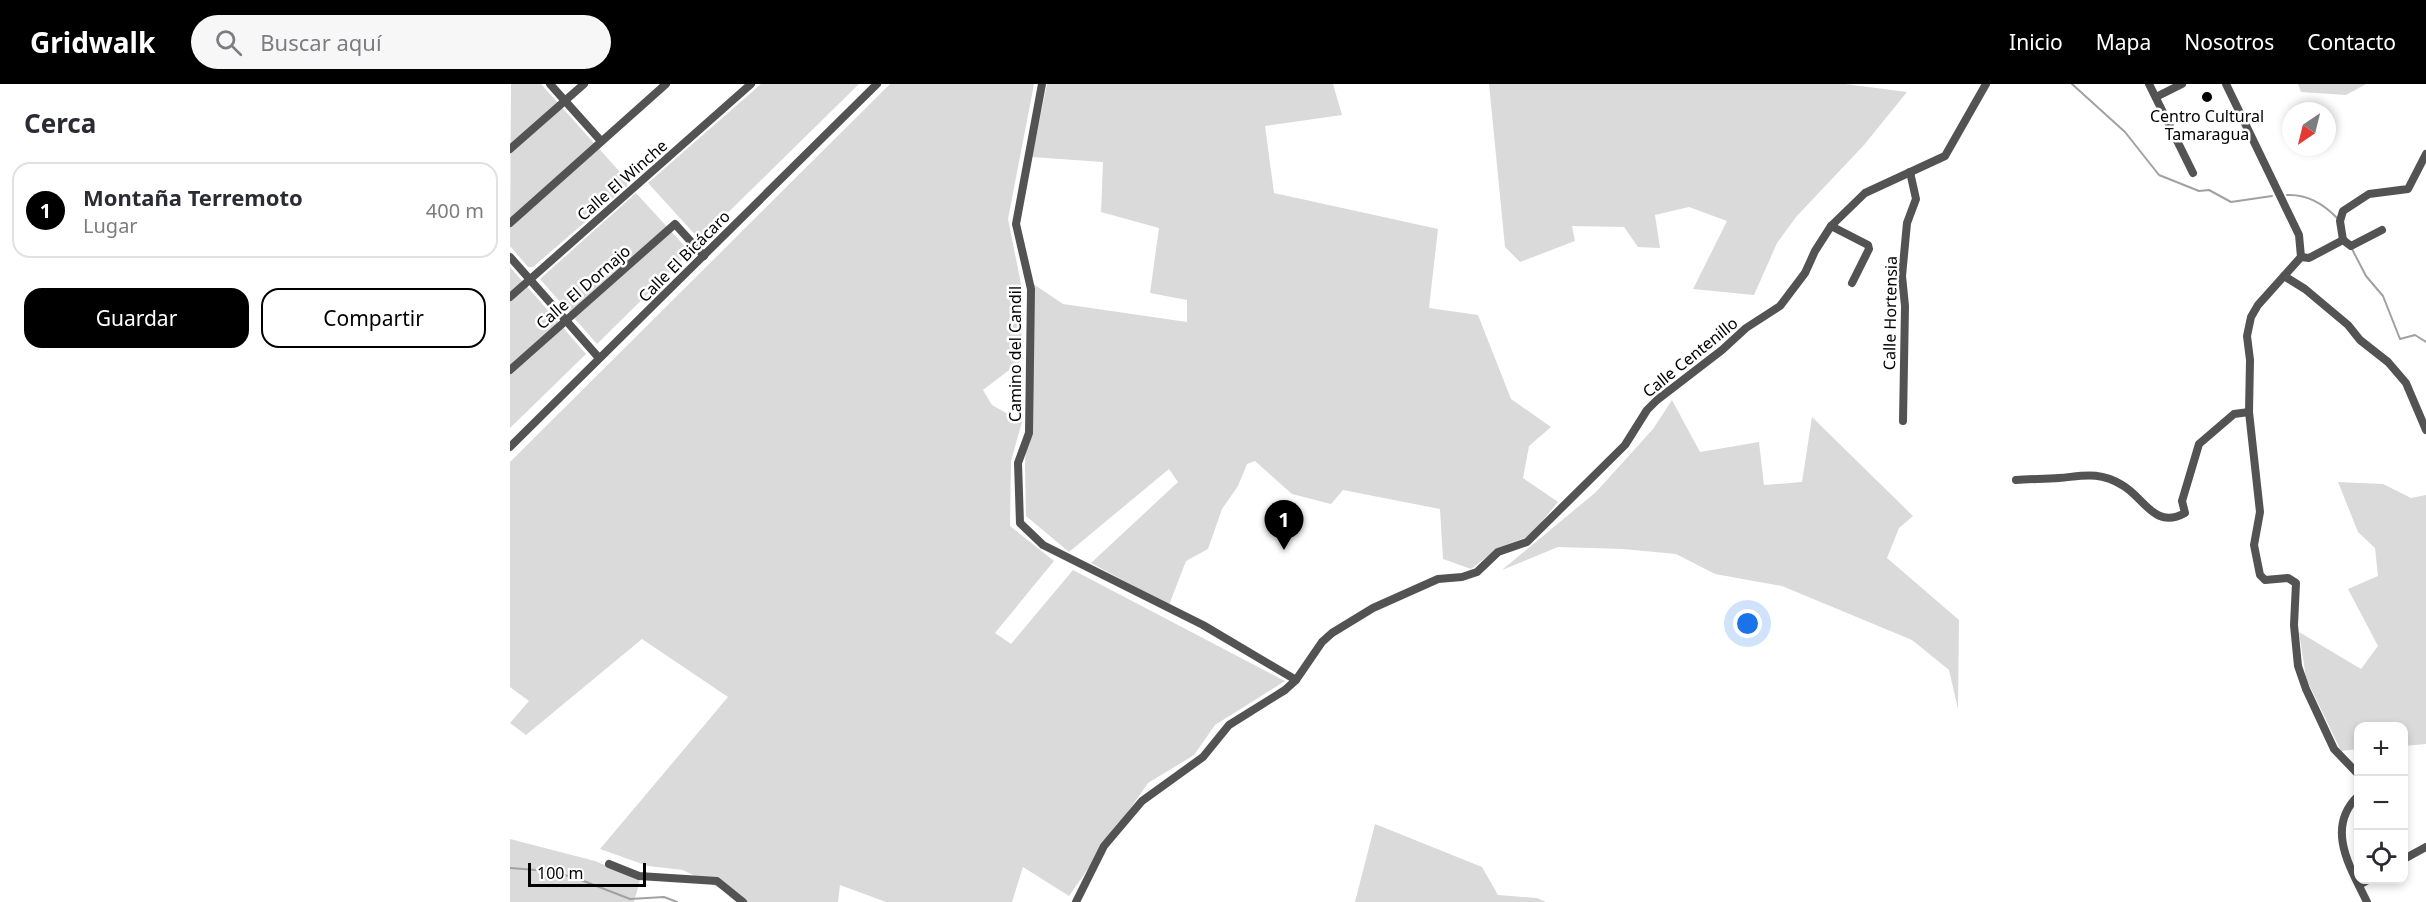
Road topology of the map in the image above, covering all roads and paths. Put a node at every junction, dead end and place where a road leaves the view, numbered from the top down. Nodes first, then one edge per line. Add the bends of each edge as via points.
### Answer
1 (550, 84) edge
2 (584, 84) edge
3 (666, 84) edge
4 (751, 84) edge
5 (877, 84) edge
6 (1042, 84) edge
7 (1986, 84) edge
8 (2150, 84) edge
9 (2182, 84) edge
10 (2226, 84) edge
11 (2156, 97) junction
12 (565, 101) junction
13 (602, 141) junction
14 (510, 149) edge
15 (2426, 154) edge
16 (1910, 172) junction
17 (2193, 172) dead end
18 (510, 223) edge
19 (1831, 226) junction
20 (2382, 230) dead end
21 (2343, 240) junction
22 (704, 256) junction
23 (510, 257) edge
24 (2301, 257) junction
25 (2284, 276) junction
26 (530, 279) junction
27 (1852, 283) dead end
28 (510, 297) edge
29 (566, 320) junction
30 (599, 358) junction
31 (510, 370) edge
32 (2249, 412) junction
33 (1903, 421) dead end
34 (2426, 429) edge
35 (510, 447) edge
36 (2016, 480) dead end
37 (1296, 680) junction
38 (2354, 770) edge
39 (2354, 800) edge
40 (2426, 848) edge
41 (2408, 857) edge
42 (609, 864) dead end
43 (2359, 885) joint
44 (742, 902) edge
45 (1076, 902) edge
46 (2367, 902) edge

1 - 12 street
2 - 12 street
3 - 13 street
4 - 26 street, Calle El Winche
5 - 22 street, Calle El Bicácaro
6 - 37 street, Camino del Candil via 1016,224 1031,289 1029,433 1018,463 1020,523 1043,545 1203,625
7 - 16 street, Calle Centenillo via 1945,156
8 - 11 street
9 - 11 street
10 - 24 street via 2300,235
11 - 17 street
12 - 13 street
12 - 14 street
13 - 18 street
15 - 21 street via 2408,189 2369,194 2343,211
16 - 19 street, Calle Centenillo via 1865,193
16 - 33 street, Calle Hortensia via 1916,199 1907,224 1902,276
19 - 27 street via 1868,245
19 - 37 street, Calle Centenillo via 1805,273 1780,306 1746,328 1657,400 1625,445 1527,542 1498,552 1477,572 1438,579 1373,608 1322,642
20 - 21 street via 2351,246
21 - 24 street via 2309,258
22 - 29 street, Calle El Dornajo via 675,224
22 - 30 street, Calle El Bicácaro
23 - 26 street
24 - 25 street
25 - 32 street via 2258,305 2248,326
25 - 34 street via 2305,289 2388,362 2406,383
26 - 28 street, Calle El Winche
26 - 29 street
29 - 30 street
29 - 31 street, Calle El Dornajo
30 - 35 street, Calle El Bicácaro
32 - 36 street via 2234,414 2199,444 2182,501 2185,513 2176,517 2153,512 2127,487 2100,476 2076,474
32 - 38 street via 2260,512 2254,545 2260,575 2265,580 2288,578 2296,583 2294,625 2298,666 2334,749
37 - 45 street, Calle Centenillo via 1229,725 1203,757 1142,801 1104,846
39 - 43 street via 2342,820 2342,843
40 - 41 street
42 - 44 street via 639,876 717,881
43 - 46 street

